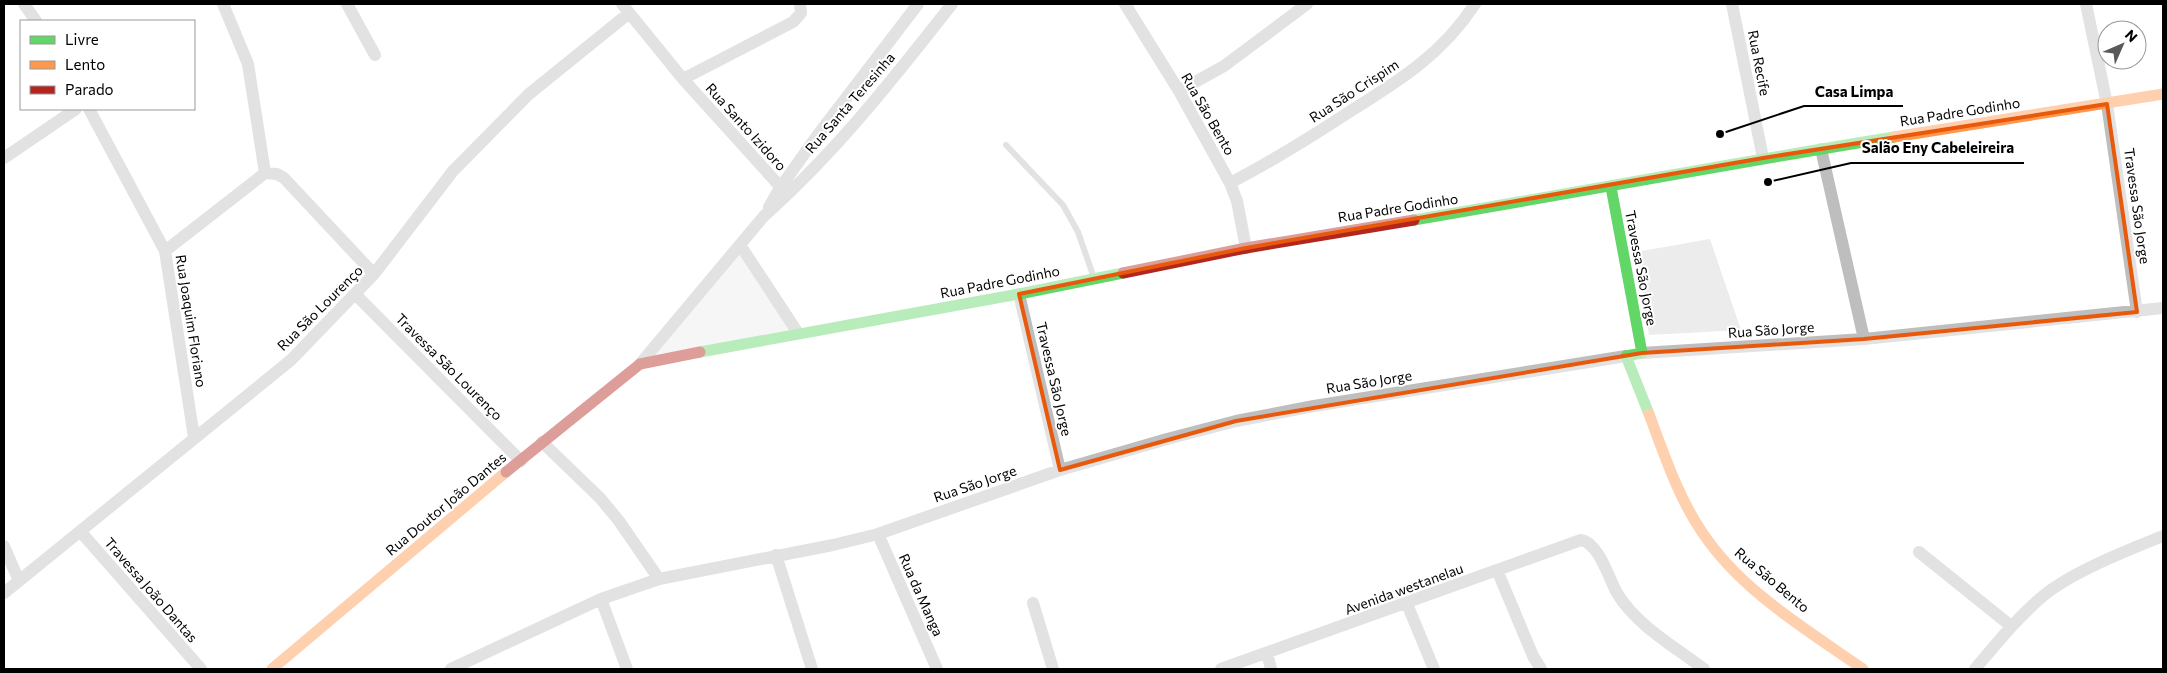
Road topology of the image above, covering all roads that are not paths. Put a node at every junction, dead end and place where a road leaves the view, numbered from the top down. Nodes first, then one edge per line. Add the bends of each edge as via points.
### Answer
1 (24, 4) edge
2 (223, 4) edge
3 (347, 4) edge
4 (800, 4) edge
5 (918, 4) edge
6 (952, 4) edge
7 (1125, 4) edge
8 (1307, 4) edge
9 (1476, 4) edge
10 (1732, 4) edge
11 (2086, 4) edge
12 (625, 9) edge
13 (35, 20) edge
14 (375, 54) dead end
15 (682, 79) junction
16 (1179, 91) junction
17 (2163, 94) edge
18 (2107, 104) junction
19 (75, 110) edge
20 (90, 110) edge
21 (1006, 145) dead end
22 (1821, 149) junction
23 (4, 158) edge
24 (1763, 158) junction
25 (265, 174) junction
26 (1230, 183) junction
27 (1611, 187) junction
28 (784, 191) junction
29 (740, 245) junction
30 (1246, 248) junction
31 (165, 251) junction
32 (374, 274) junction
33 (1094, 279) junction
34 (356, 294) junction
35 (1018, 294) junction
36 (2163, 308) edge
37 (2137, 312) junction
38 (798, 333) junction
39 (1864, 339) junction
40 (1642, 353) junction
41 (1626, 356) junction
42 (640, 364) junction
43 (194, 437) junction
44 (542, 442) junction
45 (521, 461) junction
46 (1060, 470) junction
47 (80, 531) junction
48 (878, 534) junction
49 (2163, 536) edge
50 (4, 546) edge
51 (1919, 552) dead end
52 (776, 555) junction
53 (1497, 570) junction
54 (658, 579) junction
55 (19, 581) junction
56 (4, 593) edge
57 (601, 599) junction
58 (1033, 603) dead end
59 (1407, 604) junction
60 (2011, 626) junction
61 (1267, 653) junction
62 (476, 663) edge
63 (201, 669) edge
64 (272, 669) edge
65 (451, 669) edge
66 (627, 669) edge
67 (812, 669) edge
68 (936, 669) edge
69 (1053, 669) edge
70 (1221, 669) edge
71 (1271, 669) edge
72 (1434, 669) edge
73 (1541, 669) edge
74 (1704, 669) edge
75 (1863, 669) edge
76 (1975, 669) edge

1 - 13 street
2 - 25 street via 248,64
3 - 14 street
4 - 15 street, Rua Santo Izidoro via 801,13 792,22
5 - 28 street, Rua Santa Teresinha via 828,121
6 - 28 street, Rua Santa Teresinha via 869,107
7 - 16 street, Rua São Bento
8 - 16 street via 1224,66
9 - 26 street, Rua São Crispim via 1460,26 1410,74 1274,160
10 - 24 street, Rua Recife
11 - 18 street, Travessa São Jorge
12 - 15 street, Rua Santo Izidoro
12 - 32 street, Rua São Lourenço via 529,94 453,171
15 - 28 street, Rua Santo Izidoro
16 - 26 street, Rua São Bento
17 - 18 street, Rua Padre Godinho
18 - 22 street, Rua Padre Godinho
18 - 37 street, Travessa São Jorge
19 - 23 street
20 - 31 street, Rua Joaquim Floriano
21 - 33 lane via 1063,205 1078,232
22 - 24 street, Rua Padre Godinho
22 - 39 street
24 - 27 street, Rua Padre Godinho
25 - 31 street
25 - 32 street via 284,178
26 - 30 street, Rua São Bento
27 - 30 street, Rua Padre Godinho
27 - 40 street, Travessa São Jorge
28 - 29 street, Rua Santa Teresinha
29 - 38 street
29 - 42 street, Rua Santa Teresinha
30 - 33 street, Rua Padre Godinho
31 - 43 street, Rua Joaquim Floriano
32 - 34 street, Rua São Lourenço
33 - 35 street, Rua Padre Godinho
34 - 43 street, Rua São Lourenço via 291,360
34 - 45 street, Travessa São Lourenço
35 - 38 street, Rua Padre Godinho
35 - 46 street, Travessa São Jorge
36 - 37 street, Rua São Jorge
37 - 39 street, Rua São Jorge
38 - 42 street, Rua Padre Godinho
39 - 40 street, Rua São Jorge
40 - 41 street, Rua São Jorge
41 - 46 street, Rua São Jorge via 1236,421
41 - 75 street, Rua São Bento via 1682,498 1702,534 1740,576
42 - 44 street, Rua Doutor João Dantes
43 - 47 street, Rua São Lourenço
44 - 45 street, Rua Doutor João Dantes
44 - 54 street via 600,498
45 - 64 street, Rua Doutor João Dantes
46 - 48 street, Rua São Jorge
47 - 55 street, Rua São Lourenço
47 - 63 street, Travessa João Dantas
48 - 52 street, Rua São Jorge
48 - 68 street, Rua da Manga
49 - 60 street via 2126,550 2071,579 2045,595
50 - 55 street
51 - 60 street
52 - 54 street, Rua São Jorge
52 - 67 street
53 - 59 street, Avenida westanelau
53 - 73 street
53 - 74 street, Avenida westanelau via 1586,541 1594,547 1617,593 1629,608
54 - 57 street, Rua São Jorge
55 - 56 street, Rua São Lourenço
57 - 62 street, Rua São Jorge
57 - 66 street
58 - 69 street
59 - 61 street, Avenida westanelau
59 - 72 street
60 - 76 street
61 - 70 street, Avenida westanelau
61 - 71 street
62 - 65 street, Rua São Jorge

